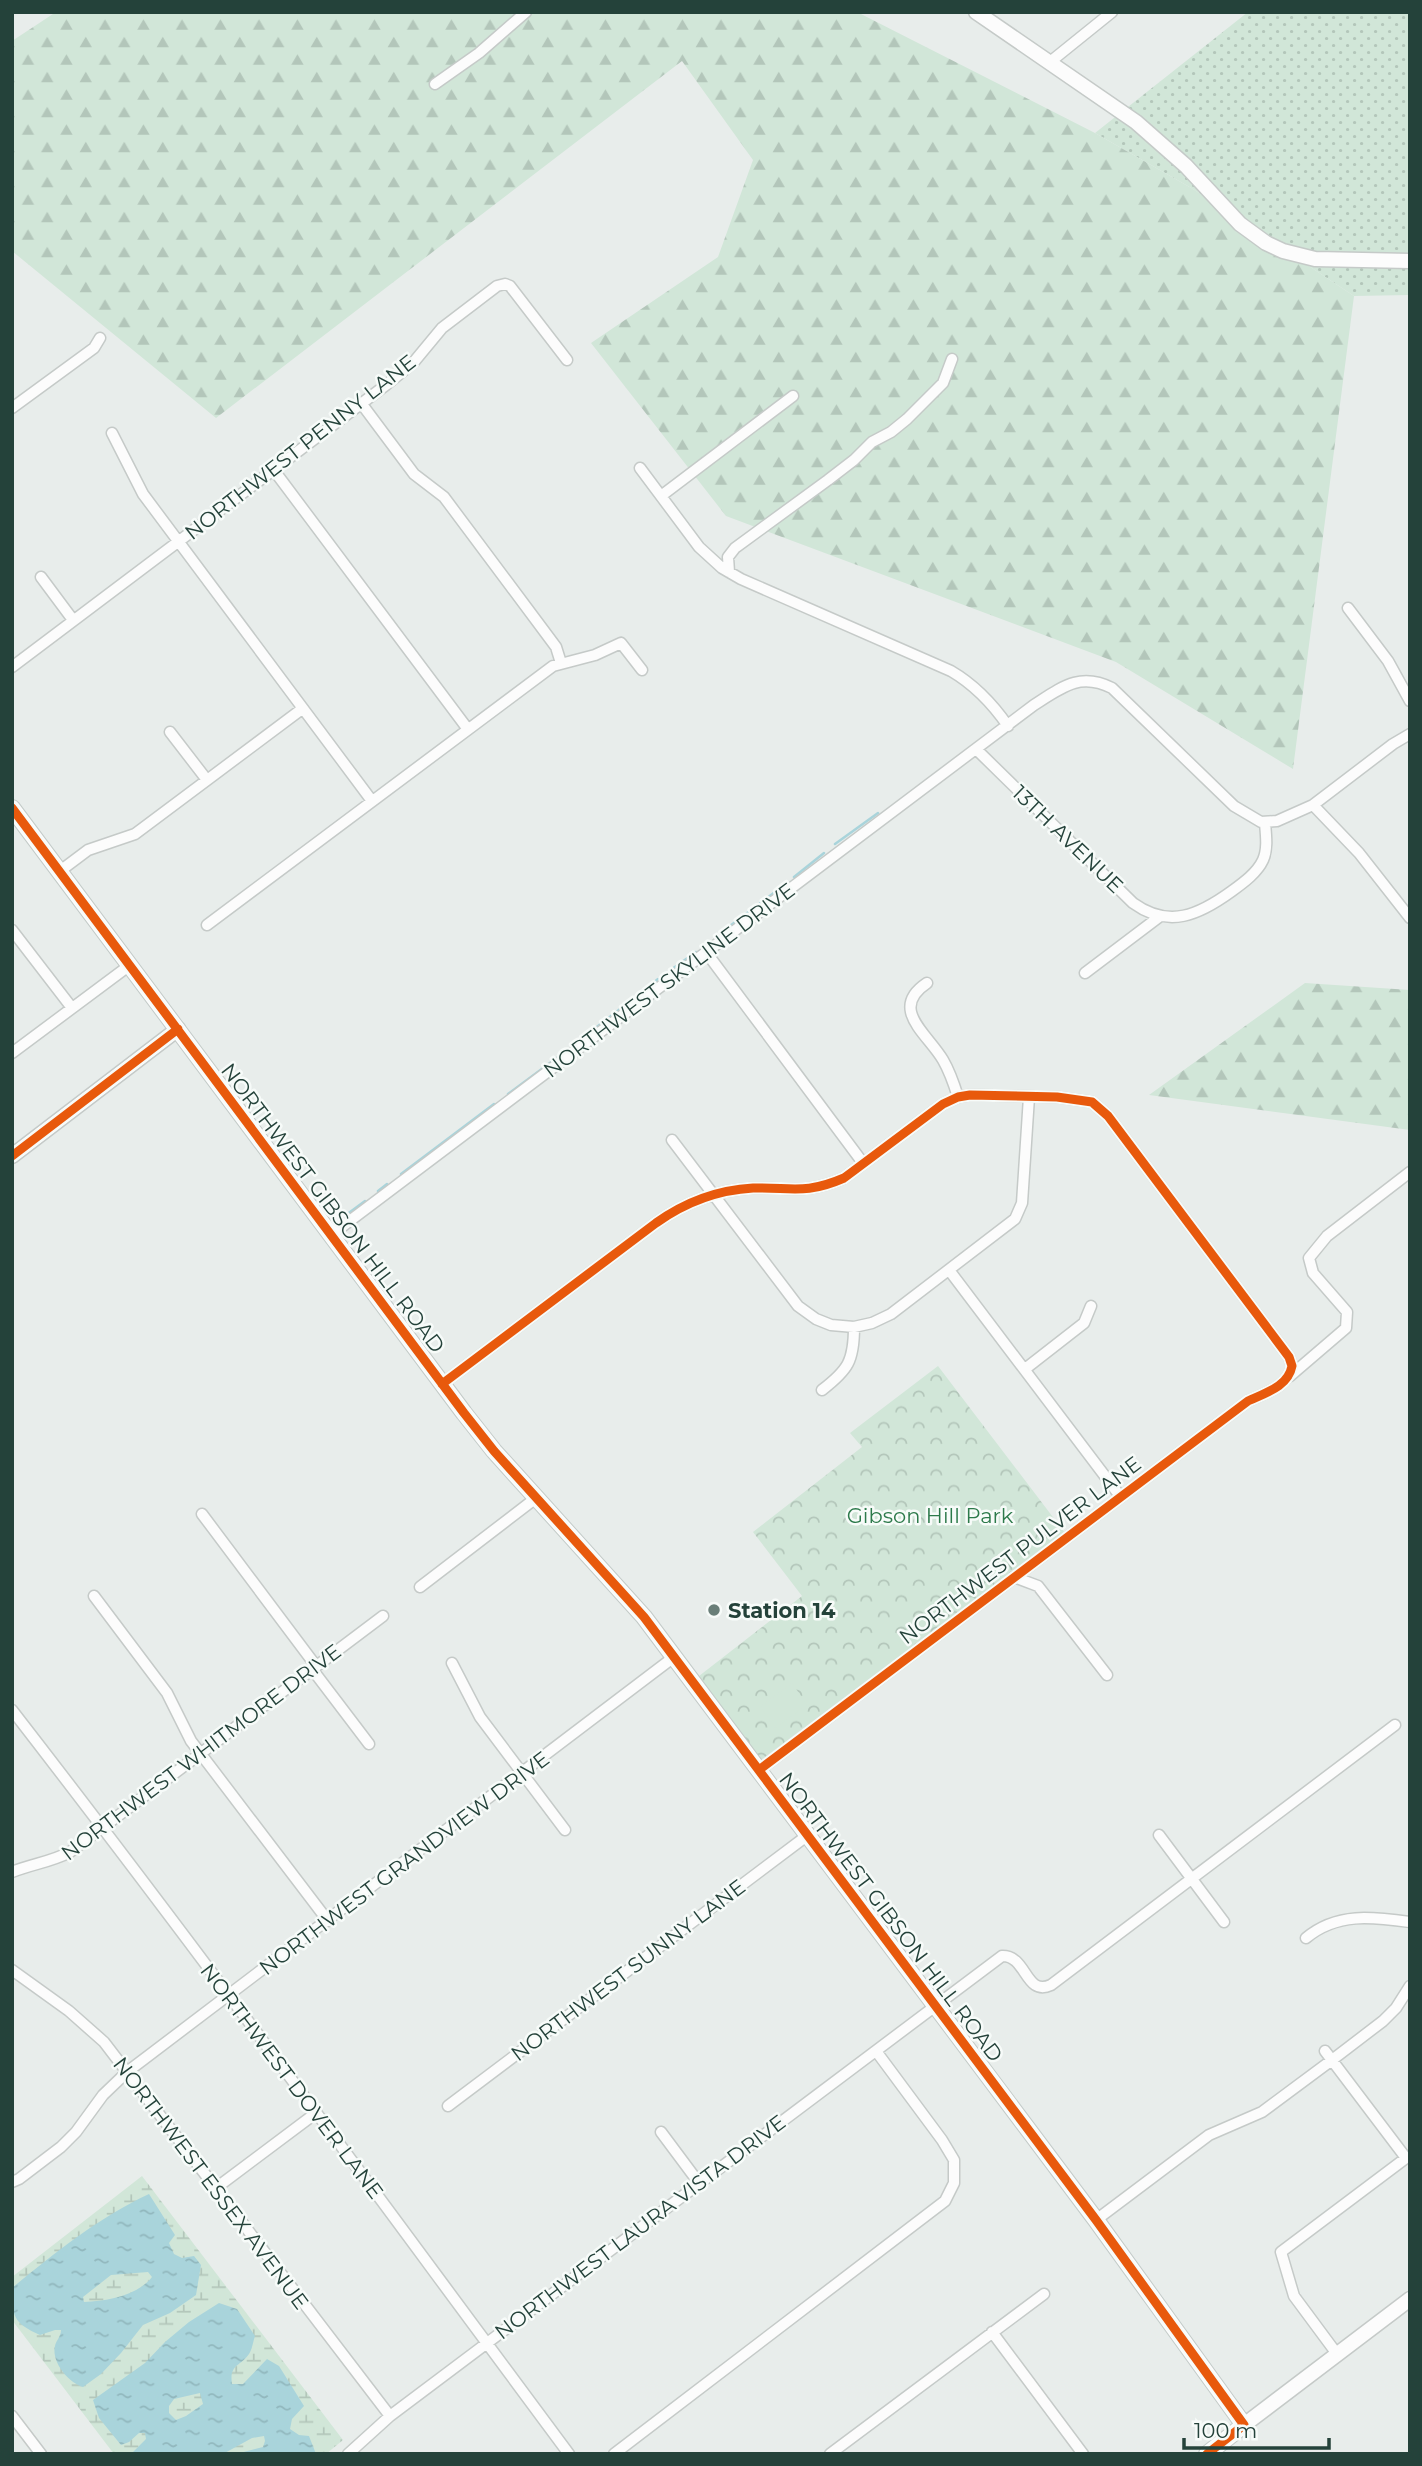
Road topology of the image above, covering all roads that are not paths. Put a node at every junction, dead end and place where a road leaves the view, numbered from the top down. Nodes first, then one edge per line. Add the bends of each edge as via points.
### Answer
1 (526, 12) edge
2 (976, 12) edge
3 (1112, 12) edge
4 (1050, 62) junction
5 (435, 83) dead end
6 (1410, 261) edge
7 (100, 338) dead end
8 (952, 359) dead end
9 (567, 360) dead end
10 (793, 396) dead end
11 (361, 403) junction
12 (12, 408) edge
13 (112, 433) dead end
14 (640, 468) dead end
15 (273, 469) junction
16 (661, 496) junction
17 (178, 541) junction
18 (729, 572) junction
19 (41, 577) dead end
20 (1348, 608) dead end
21 (73, 620) junction
22 (561, 663) junction
23 (12, 667) edge
24 (642, 670) dead end
25 (1410, 701) edge
26 (302, 709) junction
27 (1008, 726) junction
28 (467, 728) junction
29 (170, 732) dead end
30 (1410, 734) edge
31 (977, 750) junction
32 (207, 780) junction
33 (372, 801) junction
34 (1313, 805) junction
35 (12, 808) edge
36 (1265, 822) junction
37 (60, 871) junction
38 (1162, 917) junction
39 (1410, 918) edge
40 (207, 925) dead end
41 (12, 930) edge
42 (706, 952) junction
43 (130, 965) junction
44 (1085, 973) dead end
45 (927, 983) dead end
46 (72, 1008) junction
47 (178, 1030) junction
48 (12, 1053) edge
49 (957, 1097) junction
50 (1029, 1097) junction
51 (672, 1140) dead end
52 (12, 1156) edge
53 (863, 1163) junction
54 (1410, 1172) edge
55 (714, 1195) junction
56 (331, 1235) junction
57 (949, 1270) junction
58 (1091, 1306) dead end
59 (853, 1327) junction
60 (1025, 1369) junction
61 (1288, 1377) junction
62 (442, 1384) junction
63 (822, 1390) dead end
64 (1120, 1496) junction
65 (536, 1498) junction
66 (202, 1514) dead end
67 (1014, 1577) junction
68 (420, 1587) dead end
69 (94, 1596) dead end
70 (383, 1616) dead end
71 (674, 1657) junction
72 (452, 1663) dead end
73 (314, 1668) junction
74 (1107, 1675) dead end
75 (12, 1710) edge
76 (1395, 1725) dead end
77 (369, 1744) dead end
78 (202, 1754) junction
79 (759, 1770) junction
80 (523, 1774) junction
81 (103, 1828) junction
82 (565, 1830) dead end
83 (808, 1835) junction
84 (1159, 1835) dead end
85 (12, 1872) edge
86 (1192, 1878) junction
87 (328, 1921) junction
88 (1224, 1922) dead end
89 (1410, 1922) edge
90 (1306, 1938) dead end
91 (12, 1970) edge
92 (1410, 1986) edge
93 (229, 1995) junction
94 (936, 2005) junction
95 (876, 2051) junction
96 (1329, 2055) junction
97 (127, 2072) junction
98 (448, 2106) dead end
99 (316, 2113) junction
100 (661, 2132) dead end
101 (12, 2182) edge
102 (699, 2183) junction
103 (216, 2188) junction
104 (1096, 2220) junction
105 (1044, 2294) dead end
106 (1410, 2299) edge
107 (992, 2332) junction
108 (486, 2343) junction
109 (1337, 2354) junction
110 (12, 2416) edge
111 (390, 2416) junction
112 (1244, 2425) junction
113 (41, 2454) edge
114 (348, 2454) edge
115 (569, 2454) edge
116 (614, 2454) edge
117 (830, 2454) edge
118 (1083, 2454) edge
119 (1207, 2454) edge

1 - 5 street
2 - 4 street
3 - 4 street
4 - 6 street via 1159,140 1240,224 1266,243 1315,259
7 - 12 street via 94,348
8 - 18 street via 943,383 923,405 735,548 728,556
9 - 11 street, NORTHWEST PENNY LANE via 510,286 500,285 443,328 413,363
10 - 16 street
11 - 15 street, NORTHWEST PENNY LANE
11 - 22 street via 415,474 444,497 544,630
13 - 17 street via 143,494
14 - 16 street
15 - 17 street, NORTHWEST PENNY LANE
15 - 28 street
16 - 18 street via 699,547
17 - 21 street, NORTHWEST PENNY LANE
17 - 26 street
18 - 27 street via 951,671 978,689
19 - 21 street
20 - 25 street via 1388,661
21 - 23 street, NORTHWEST PENNY LANE
22 - 24 street via 621,643
22 - 28 street
26 - 32 street
26 - 33 street
27 - 31 street, NORTHWEST SKYLINE DRIVE
27 - 36 street, NORTHWEST SKYLINE DRIVE via 1064,687 1086,680 1100,682 1130,704 1234,806
28 - 33 street
29 - 32 street
30 - 34 street
31 - 38 street, 13TH AVENUE via 1133,903
31 - 42 street, NORTHWEST SKYLINE DRIVE
32 - 37 street via 135,834 88,850
33 - 40 street
34 - 36 street
34 - 39 street via 1359,853
35 - 37 main road, NORTHWEST GIBSON HILL ROAD
36 - 38 street via 1266,853 1250,877 1207,908
37 - 43 main road, NORTHWEST GIBSON HILL ROAD
38 - 44 street
41 - 46 street
42 - 53 street
42 - 56 street, NORTHWEST SKYLINE DRIVE
43 - 46 street
43 - 47 main road, NORTHWEST GIBSON HILL ROAD
45 - 49 street via 913,994 909,1009 943,1059
46 - 48 street
47 - 52 street
47 - 56 main road, NORTHWEST GIBSON HILL ROAD
49 - 50 street
49 - 53 street
50 - 57 street via 1020,1210 1007,1226
50 - 61 street via 1081,1099 1108,1116 1289,1357
51 - 55 street
53 - 55 street via 844,1178 816,1189 750,1188
54 - 61 street, NORTHWEST PULVER LANE via 1327,1236 1309,1258 1313,1273 1347,1312 1346,1328
55 - 59 street via 805,1312 831,1325
55 - 62 street via 662,1219
56 - 62 main road, NORTHWEST GIBSON HILL ROAD
57 - 59 street via 891,1314
57 - 60 street
58 - 60 street via 1084,1323
59 - 63 street via 849,1364
60 - 64 street
61 - 64 street, NORTHWEST PULVER LANE via 1248,1401
62 - 65 main road, NORTHWEST GIBSON HILL ROAD
64 - 67 street, NORTHWEST PULVER LANE
65 - 68 street
65 - 71 main road, NORTHWEST GIBSON HILL ROAD via 618,1585
66 - 73 street
67 - 74 street via 1038,1586
67 - 79 street, NORTHWEST PULVER LANE
69 - 78 street via 167,1693 183,1728
70 - 73 street, NORTHWEST WHITMORE DRIVE
71 - 79 main road, NORTHWEST GIBSON HILL ROAD
71 - 80 street, NORTHWEST GRANDVIEW DRIVE
72 - 80 street via 480,1717
73 - 77 street
73 - 78 street, NORTHWEST WHITMORE DRIVE
75 - 81 street, NORTHWEST DOVER LANE
76 - 86 street
78 - 81 street, NORTHWEST WHITMORE DRIVE
78 - 87 street
79 - 83 main road, NORTHWEST GIBSON HILL ROAD
80 - 82 street
80 - 87 street, NORTHWEST GRANDVIEW DRIVE
81 - 85 street, NORTHWEST WHITMORE DRIVE via 51,1862
81 - 93 street, NORTHWEST DOVER LANE
83 - 94 main road, NORTHWEST GIBSON HILL ROAD
83 - 98 street, NORTHWEST SUNNY LANE
84 - 86 street
86 - 88 street
86 - 94 street, NORTHWEST LAURA VISTA DRIVE via 1043,1989 1007,1955
87 - 93 street, NORTHWEST GRANDVIEW DRIVE
89 - 90 street via 1348,1918
91 - 97 street, NORTHWEST ESSEX AVENUE via 90,2028
92 - 96 street via 1383,2021
93 - 97 street, NORTHWEST GRANDVIEW DRIVE
93 - 99 street, NORTHWEST DOVER LANE
94 - 95 street, NORTHWEST LAURA VISTA DRIVE
94 - 104 main road, NORTHWEST GIBSON HILL ROAD
95 - 102 street, NORTHWEST LAURA VISTA DRIVE
95 - 116 street via 948,2149 955,2169 951,2192 935,2210
96 - 104 street via 1262,2112 1209,2135
96 - 109 street via 1406,2158 1280,2252 1294,2296
97 - 101 street, NORTHWEST GRANDVIEW DRIVE via 61,2147
97 - 103 street, NORTHWEST ESSEX AVENUE
99 - 103 street
99 - 108 street, NORTHWEST DOVER LANE
100 - 102 street
102 - 108 street, NORTHWEST LAURA VISTA DRIVE
103 - 111 street, NORTHWEST ESSEX AVENUE
104 - 112 main road, NORTHWEST GIBSON HILL ROAD
105 - 107 street
106 - 109 street
107 - 117 street
107 - 118 street
108 - 111 street, NORTHWEST LAURA VISTA DRIVE
108 - 115 street, NORTHWEST DOVER LANE
109 - 112 street
110 - 113 street
111 - 114 street, NORTHWEST LAURA VISTA DRIVE
112 - 119 main road

